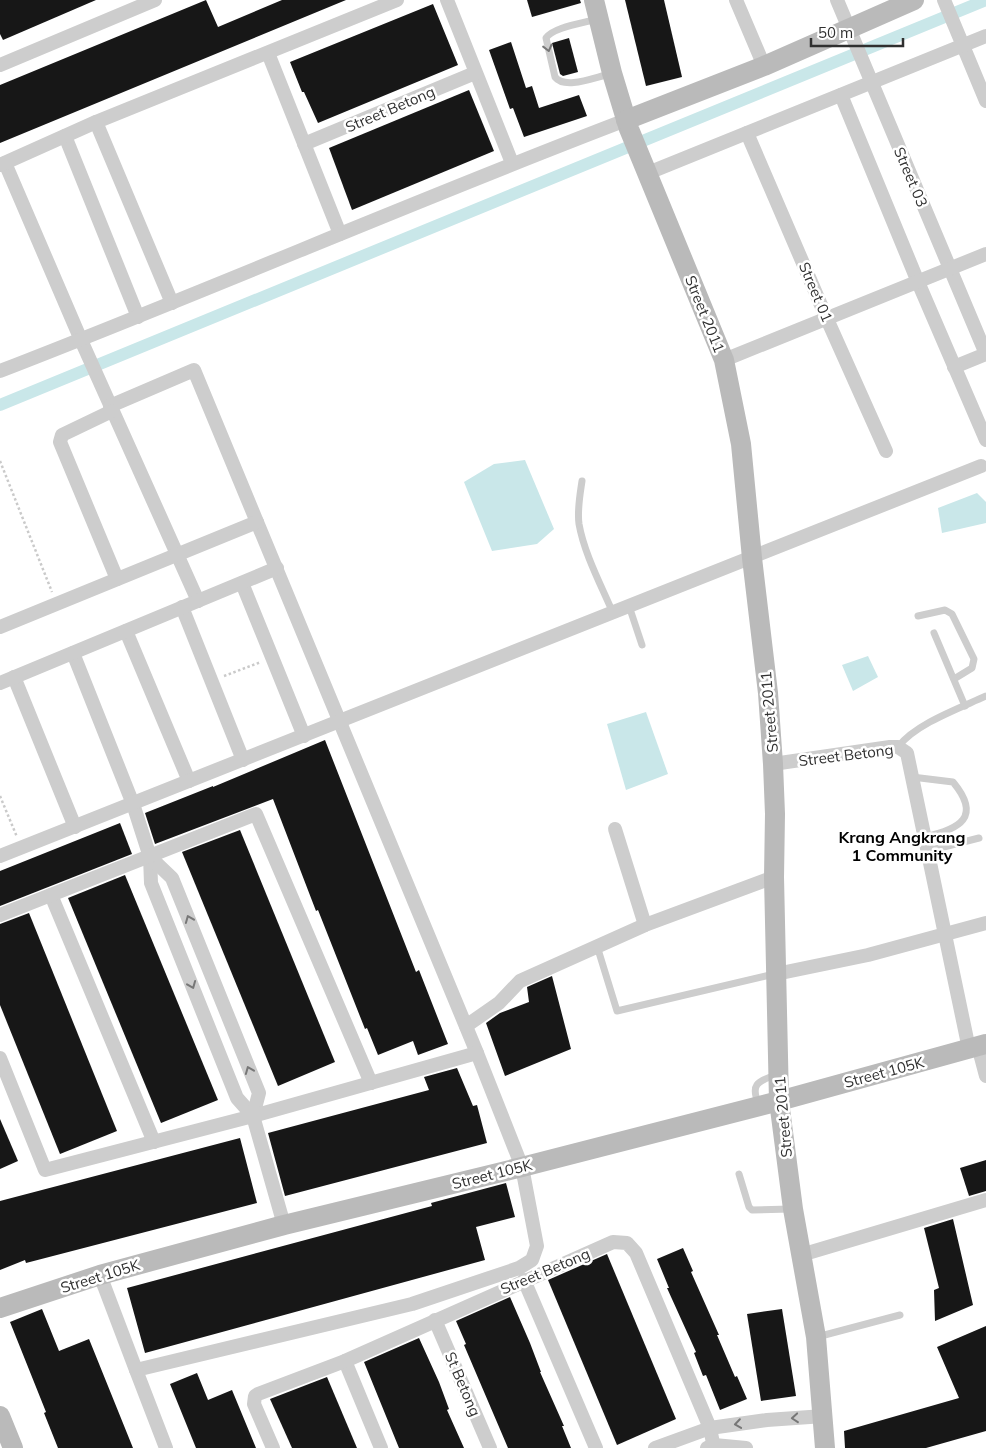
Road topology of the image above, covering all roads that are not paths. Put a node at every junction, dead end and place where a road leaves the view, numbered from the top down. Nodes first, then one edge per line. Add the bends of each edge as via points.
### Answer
1 (155, 0) edge
2 (397, 0) edge
3 (447, 0) edge
4 (736, 0) edge
5 (837, 0) edge
6 (914, 0) edge
7 (944, 0) edge
8 (596, 9) edge
9 (850, 31) junction
10 (986, 36) edge
11 (962, 42) junction
12 (268, 53) junction
13 (0, 66) edge
14 (764, 66) junction
15 (475, 73) junction
16 (612, 73) junction
17 (870, 80) junction
18 (841, 95) junction
19 (986, 101) edge
20 (96, 122) junction
21 (628, 125) junction
22 (747, 133) junction
23 (65, 136) junction
24 (304, 144) junction
25 (512, 163) junction
26 (2, 164) edge
27 (646, 169) junction
28 (340, 234) junction
29 (986, 254) edge
30 (950, 269) junction
31 (918, 282) junction
32 (172, 302) junction
33 (138, 317) junction
34 (827, 319) junction
35 (83, 346) junction
36 (986, 354) edge
37 (724, 360) junction
38 (954, 367) junction
39 (0, 371) edge
40 (111, 408) junction
41 (986, 440) edge
42 (886, 451) dead end
43 (982, 466) dead end
44 (582, 481) dead end
45 (257, 522) junction
46 (177, 554) junction
47 (752, 558) junction
48 (277, 568) junction
49 (117, 579) junction
50 (242, 582) junction
51 (198, 601) junction
52 (629, 606) junction
53 (182, 608) junction
54 (613, 613) junction
55 (918, 616) dead end
56 (2, 622) edge
57 (126, 631) junction
58 (934, 633) dead end
59 (642, 645) dead end
60 (73, 653) junction
61 (14, 677) junction
62 (954, 679) junction
63 (0, 683) edge
64 (986, 696) edge
65 (965, 706) junction
66 (340, 721) junction
67 (304, 736) junction
68 (898, 747) junction
69 (243, 760) junction
70 (773, 764) junction
71 (912, 777) junction
72 (190, 781) junction
73 (133, 804) junction
74 (75, 826) junction
75 (615, 829) dead end
76 (925, 837) junction
77 (979, 838) dead end
78 (928, 851) junction
79 (0, 856) edge
80 (150, 857) junction
81 (774, 877) junction
82 (51, 895) junction
83 (0, 915) edge
84 (986, 923) edge
85 (645, 925) junction
86 (943, 934) junction
87 (596, 946) junction
88 (776, 974) junction
89 (466, 1026) junction
90 (977, 1047) edge
91 (477, 1053) junction
92 (0, 1058) edge
93 (779, 1074) junction
94 (986, 1076) edge
95 (370, 1083) junction
96 (780, 1101) junction
97 (759, 1106) junction
98 (253, 1116) junction
99 (154, 1142) junction
100 (522, 1167) junction
101 (740, 1174) dead end
102 (986, 1200) edge
103 (793, 1209) junction
104 (284, 1225) junction
105 (801, 1255) junction
106 (100, 1275) junction
107 (524, 1280) junction
108 (0, 1308) edge
109 (900, 1315) dead end
110 (435, 1320) junction
111 (816, 1337) junction
112 (345, 1360) junction
113 (136, 1370) junction
114 (0, 1416) edge
115 (824, 1416) junction
116 (710, 1428) junction
117 (712, 1447) edge
118 (13, 1448) edge
119 (166, 1448) edge
120 (273, 1448) edge
121 (381, 1448) edge
122 (490, 1448) edge
123 (596, 1448) edge
124 (655, 1448) edge
125 (746, 1448) edge
126 (825, 1448) edge

1 - 13 street
2 - 12 street
3 - 15 street
4 - 14 street
5 - 9 street, Street 03
6 - 9 main road
7 - 11 street
8 - 16 main road, Street 2011
8 -> 16 lane via 546,38 555,77 568,84
9 - 14 main road
9 - 17 street, Street 03
10 - 11 street
11 - 17 street
11 - 19 street
12 - 20 street
12 - 24 street
14 - 21 main road
15 - 24 street, Street Betong
15 - 25 street
16 - 21 main road, Street 2011
17 - 18 street
17 - 30 street, Street 03
18 - 22 street
18 - 31 street
20 - 23 street
20 - 32 street
21 - 25 street
21 - 27 main road, Street 2011
22 - 27 street
22 - 34 street, Street 01
23 - 26 street
23 - 33 street
24 - 28 street
25 - 28 street
26 - 35 street
27 - 37 main road, Street 2011
28 - 32 street
29 - 30 street
30 - 31 street
30 - 36 street, Street 03
31 - 34 street
31 - 38 street
32 - 33 street
33 - 35 street
34 - 37 street
34 - 42 street, Street 01
35 - 39 street
35 - 40 street
36 - 38 street
37 - 47 main road, Street 2011 via 741,444
38 - 41 street
40 - 45 street via 194,370
40 - 46 street
40 - 49 street via 62,435 60,442
43 - 47 street
44 - 54 lane via 580,524
45 - 46 street
45 - 48 street
46 - 49 street
46 - 51 street
47 - 52 street
47 - 70 main road, Street 2011
48 - 50 street
48 - 66 street
49 - 56 street
50 - 51 street
50 - 67 street
51 - 53 street
52 - 54 street
52 - 59 lane
53 - 57 street
53 - 69 street
54 - 66 street
55 - 62 lane via 945,610 952,614 974,659 972,668
57 - 60 street
57 - 72 street
58 - 62 lane
60 - 61 street
60 - 73 street
61 - 63 street
61 - 74 street
62 - 65 lane
64 - 65 lane
65 - 68 lane via 919,728
66 - 67 street
66 - 89 street
67 - 69 street
68 - 70 street, Street Betong
68 - 71 street, Street Betong via 906,753
69 - 72 street
70 - 81 main road, Street 2011
71 - 76 street, Street Betong
71 - 76 lane via 953,782 968,807 962,822 945,832
72 - 73 street
73 - 74 street
73 - 80 street
74 - 79 street
75 - 85 street
76 - 78 street, Street Betong
77 - 78 lane
78 - 86 street, Street Betong
80 - 82 street
80 - 95 street via 256,814
80 -> 98 street via 151,882 226,1071 237,1098
98 -> 80 street via 259,1093 172,878
81 - 85 street
81 - 88 main road, Street 2011
82 - 83 street
82 - 99 street
84 - 86 street
85 - 87 street
86 - 88 street via 868,955
86 - 90 street, Street Betong
87 - 88 lane via 617,1011
87 - 89 street via 520,981 499,1003
88 - 93 main road, Street 2011
89 - 91 street
90 - 94 street, Street Betong
90 - 96 main road, Street 105K
91 - 95 street
91 - 100 street
92 - 99 street via 45,1170
93 - 96 main road, Street 2011
93 - 97 lane via 757,1084 755,1097
95 - 98 street
96 - 97 main road, Street 105K
96 - 103 main road, Street 2011
97 - 100 main road, Street 105K
98 - 99 street
98 - 104 street
100 - 104 main road, Street 105K
100 - 113 street via 537,1246 532,1260 519,1268 412,1304
101 - 103 lane via 752,1210
102 - 105 street
103 - 105 main road, Street 2011
104 - 106 main road, Street 105K
105 - 111 main road, Street 2011
106 - 108 main road, Street 105K
106 - 113 street
107 - 110 street, Street Betong
107 - 116 street, Street Betong via 613,1242 627,1243 636,1253
107 - 123 street
109 - 111 lane
110 - 112 street, Street Betong
110 - 122 street, St Betong
111 - 115 main road, Street 2011
112 - 120 street, Street Betong via 255,1396 254,1404
112 - 121 street
113 - 119 street
114 - 118 main road
115 -> 116 street
115 - 126 main road, Street 2011
116 - 117 street, Street Betong
116 - 124 street
117 - 125 street

